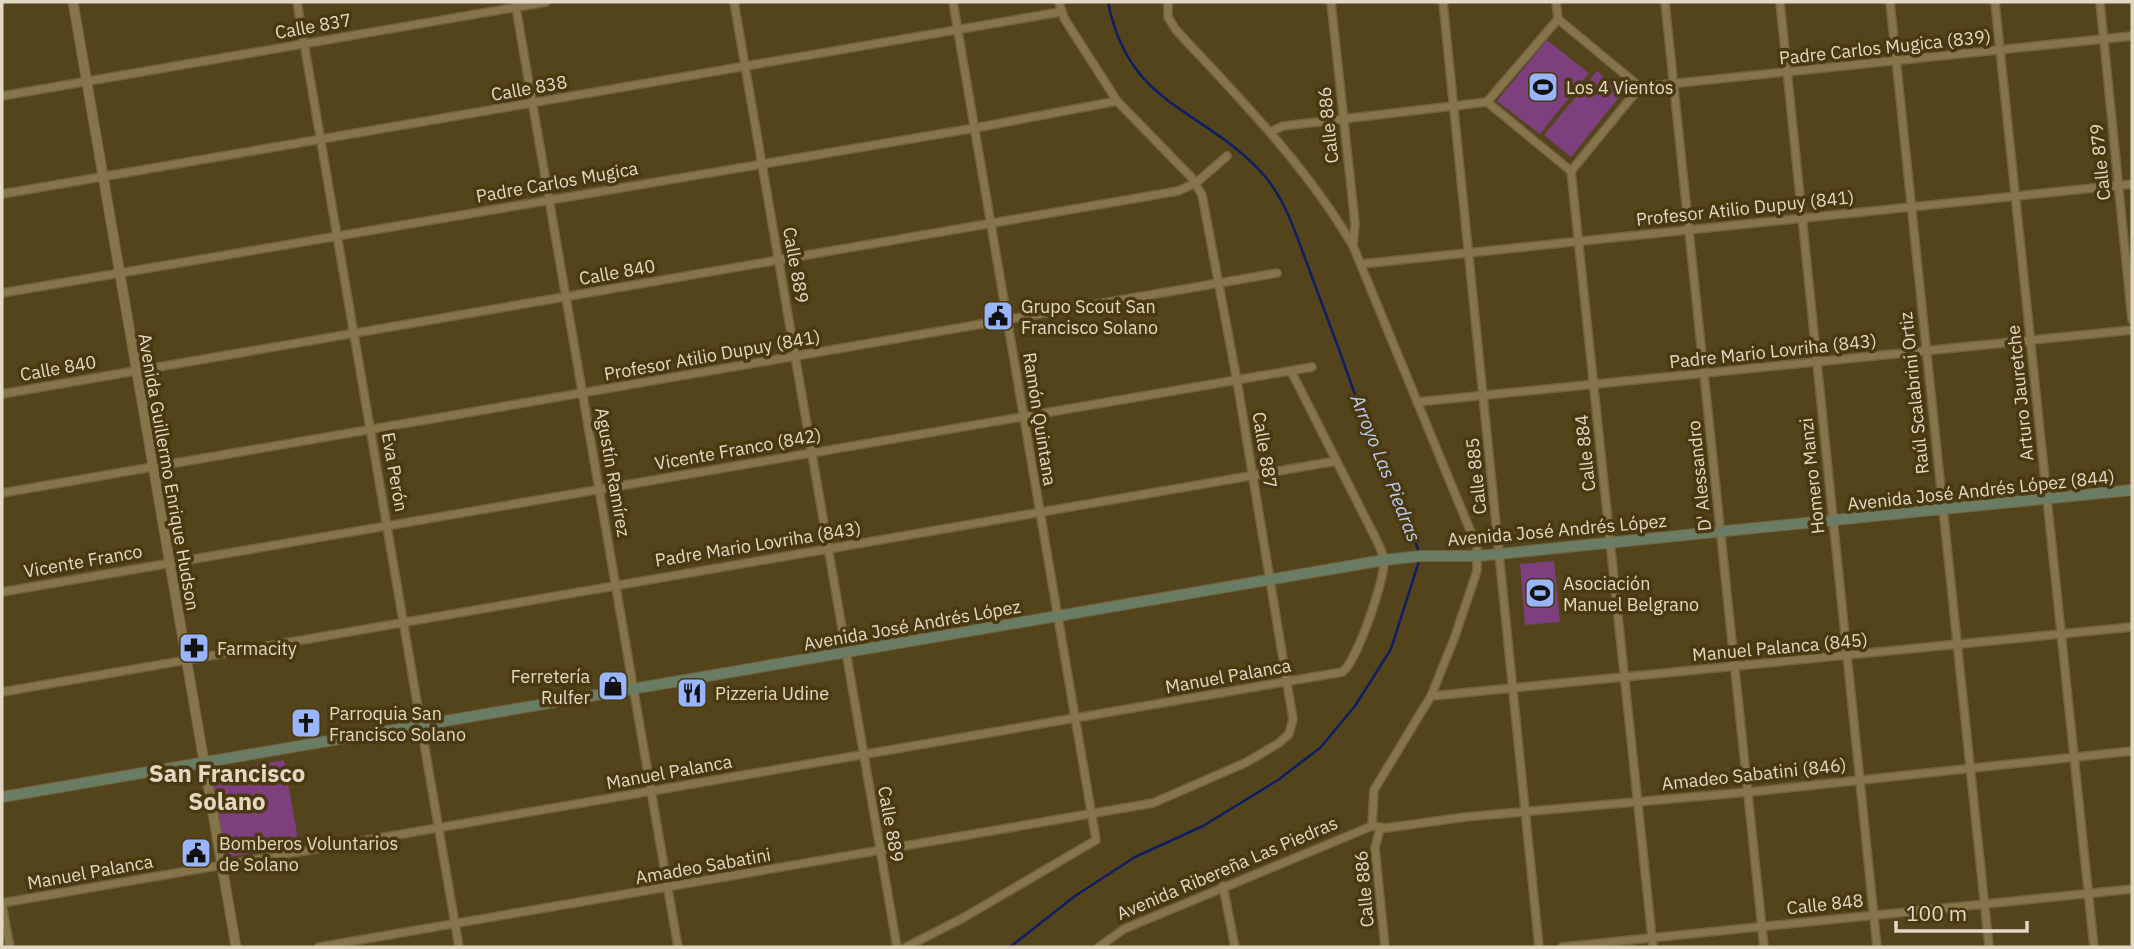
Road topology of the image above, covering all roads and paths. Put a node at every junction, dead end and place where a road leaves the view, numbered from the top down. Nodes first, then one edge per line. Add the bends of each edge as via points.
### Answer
1 (73, 2) edge
2 (297, 2) edge
3 (546, 2) edge
4 (734, 2) edge
5 (953, 2) edge
6 (1059, 2) edge
7 (1168, 2) edge
8 (1331, 2) edge
9 (1443, 2) edge
10 (1556, 2) edge
11 (1665, 2) edge
12 (1780, 2) edge
13 (1890, 2) edge
14 (1996, 2) edge
15 (2100, 2) edge
16 (515, 4) edge
17 (1060, 12) junction
18 (1558, 19) junction
19 (958, 31) junction
20 (2132, 36) edge
21 (2104, 39) junction
22 (304, 44) junction
23 (2000, 51) junction
24 (1896, 62) junction
25 (746, 66) junction
26 (1787, 73) junction
27 (86, 82) junction
28 (1672, 85) junction
29 (1640, 87) junction
30 (2, 96) edge
31 (1117, 101) junction
32 (1487, 102) junction
33 (533, 104) junction
34 (1452, 108) junction
35 (1342, 119) junction
36 (975, 128) junction
37 (1270, 132) junction
38 (321, 139) junction
39 (1227, 156) dead end
40 (762, 163) junction
41 (1571, 171) junction
42 (103, 177) junction
43 (1196, 183) junction
44 (2132, 184) edge
45 (2118, 186) junction
46 (2, 194) edge
47 (2016, 197) junction
48 (548, 199) junction
49 (1911, 206) junction
50 (1801, 219) junction
51 (992, 223) junction
52 (1690, 229) junction
53 (337, 235) junction
54 (1579, 242) junction
55 (1353, 246) junction
56 (1468, 252) junction
57 (779, 260) junction
58 (1361, 264) junction
59 (1277, 273) dead end
60 (118, 274) junction
61 (1219, 284) junction
62 (2, 293) edge
63 (567, 296) junction
64 (1008, 320) junction
65 (2132, 320) edge
66 (2132, 330) edge
67 (355, 334) junction
68 (2030, 340) junction
69 (1926, 351) junction
70 (796, 356) junction
71 (1815, 363) junction
72 (1312, 367) dead end
73 (134, 371) junction
74 (1291, 371) junction
75 (1704, 373) junction
76 (1237, 381) junction
77 (1594, 385) junction
78 (583, 393) junction
79 (2, 394) edge
80 (1484, 397) junction
81 (1417, 402) junction
82 (1024, 416) junction
83 (371, 428) junction
84 (812, 452) junction
85 (1336, 461) junction
86 (152, 468) junction
87 (1253, 476) junction
88 (600, 490) junction
89 (2132, 490) edge
90 (2, 493) edge
91 (2047, 498) junction
92 (1941, 509) junction
93 (1039, 512) junction
94 (1832, 521) junction
95 (388, 526) junction
96 (1720, 532) junction
97 (1610, 542) junction
98 (828, 549) junction
99 (1500, 554) junction
100 (1478, 556) junction
101 (1384, 560) junction
102 (169, 562) junction
103 (1270, 580) junction
104 (616, 584) junction
105 (2, 592) edge
106 (1059, 616) junction
107 (406, 622) junction
108 (2132, 627) edge
109 (2063, 634) junction
110 (1957, 645) junction
111 (847, 652) junction
112 (1846, 656) junction
113 (186, 660) junction
114 (1734, 666) junction
115 (1625, 678) junction
116 (1287, 682) junction
117 (633, 689) junction
118 (1514, 689) junction
119 (2, 692) edge
120 (1431, 696) junction
121 (1077, 719) junction
122 (422, 725) junction
123 (2132, 751) edge
124 (863, 755) junction
125 (2075, 758) junction
126 (203, 762) junction
127 (1969, 768) junction
128 (1860, 779) junction
129 (651, 791) junction
130 (1749, 792) junction
131 (2, 797) edge
132 (1638, 801) junction
133 (1091, 814) junction
134 (1526, 814) junction
135 (1376, 827) junction
136 (439, 828) junction
137 (879, 852) junction
138 (219, 865) junction
139 (1223, 886) junction
140 (667, 888) junction
141 (2132, 889) edge
142 (2088, 893) junction
143 (2, 904) edge
144 (1985, 905) junction
145 (1874, 915) junction
146 (455, 924) junction
147 (1762, 926) junction
148 (1652, 938) junction
149 (10, 947) edge
150 (236, 947) edge
151 (319, 947) edge
152 (459, 947) edge
153 (678, 947) edge
154 (897, 947) edge
155 (906, 947) edge
156 (1099, 947) edge
157 (1235, 947) edge
158 (1385, 947) edge
159 (1539, 947) edge
160 (1562, 947) edge
161 (1653, 947) edge
162 (1764, 947) edge
163 (1877, 947) edge
164 (1989, 947) edge
165 (2094, 947) edge

1 - 27 street, Avenida Guillermo Enrique Hudson
2 - 22 street, Eva Perón
3 - 16 street, Calle 837
4 - 25 street, Calle 889
5 - 19 street, Ramón Quintana
6 - 17 street
7 - 37 street via 1168,16 1176,30
8 - 35 street, Calle 886
9 - 34 street, Calle 885
10 - 18 street
11 - 28 street, D' Alessandro
12 - 26 street, Homero Manzi
13 - 24 street, Raúl Scalabrini Ortiz
14 - 23 street, Arturo Jauretche
15 - 21 street, Calle 879
16 - 22 street, Calle 837
16 - 33 street, Agustín Ramírez
17 - 19 street, Calle 838
17 - 31 street
18 - 29 street
18 - 32 street
19 - 25 street, Calle 838
19 - 36 street, Ramón Quintana
20 - 21 street, Padre Carlos Mugica (839)
21 - 23 street, Padre Carlos Mugica (839)
21 - 45 street, Calle 879
22 - 27 street, Calle 837
22 - 38 street, Eva Perón
23 - 24 street, Padre Carlos Mugica (839)
23 - 47 street, Arturo Jauretche
24 - 26 street, Padre Carlos Mugica (839)
24 - 49 street, Raúl Scalabrini Ortiz
25 - 33 street, Calle 838
25 - 40 street, Calle 889
26 - 28 street, Padre Carlos Mugica (839)
26 - 50 street, Homero Manzi
27 - 30 street, Calle 837
27 - 42 street, Avenida Guillermo Enrique Hudson
28 - 29 street, Padre Carlos Mugica (839)
28 - 52 street, D' Alessandro
29 - 41 street
31 - 36 street, Padre Carlos Mugica
31 - 43 street
32 - 34 street
32 - 41 street
33 - 38 street, Calle 838
33 - 48 street, Agustín Ramírez
34 - 35 street
34 - 56 street, Calle 885
35 - 37 street via 1283,126
35 - 55 street, Calle 886
36 - 40 street, Padre Carlos Mugica
36 - 51 street, Ramón Quintana
37 - 55 street via 1331,207
38 - 42 street, Calle 838
38 - 53 street, Eva Perón
39 - 43 street, Calle 840
40 - 48 street, Padre Carlos Mugica
40 - 57 street, Calle 889
41 - 54 street, Calle 884
42 - 46 street, Calle 838
42 - 60 street, Avenida Guillermo Enrique Hudson
43 - 51 street, Calle 840 via 1178,191
43 - 61 street, Calle 887
44 - 45 street, Profesor Atilio Dupuy (841)
45 - 47 street, Profesor Atilio Dupuy (841)
45 - 65 street, Calle 879
47 - 49 street, Profesor Atilio Dupuy (841)
47 - 68 street, Arturo Jauretche
48 - 53 street, Padre Carlos Mugica
48 - 63 street, Agustín Ramírez
49 - 50 street, Profesor Atilio Dupuy (841)
49 - 69 street, Raúl Scalabrini Ortiz
50 - 52 street, Profesor Atilio Dupuy (841)
50 - 71 street, Homero Manzi
51 - 57 street, Calle 840
51 - 64 street, Ramón Quintana
52 - 54 street, Profesor Atilio Dupuy (841)
52 - 75 street, D' Alessandro
53 - 60 street, Padre Carlos Mugica
53 - 67 street, Eva Perón
54 - 56 street, Profesor Atilio Dupuy (841)
54 - 77 street, Calle 884
55 - 58 street
56 - 58 street, Profesor Atilio Dupuy (841)
56 - 80 street, Calle 885
57 - 63 street, Calle 840
57 - 70 street, Calle 889
58 - 81 street
59 - 61 street, Profesor Atilio Dupuy (841)
60 - 62 street, Padre Carlos Mugica
60 - 73 street, Avenida Guillermo Enrique Hudson
61 - 64 street, Profesor Atilio Dupuy (841)
61 - 76 street, Calle 887
63 - 67 street, Calle 840
63 - 78 street, Agustín Ramírez
64 - 70 street, Profesor Atilio Dupuy (841)
64 - 82 street, Ramón Quintana
66 - 68 street, Padre Mario Lovriha (843)
67 - 73 street, Calle 840
67 - 83 street, Eva Perón
68 - 69 street, Padre Mario Lovriha (843)
68 - 91 street, Arturo Jauretche
69 - 71 street, Padre Mario Lovriha (843)
69 - 92 street, Raúl Scalabrini Ortiz
70 - 78 street, Profesor Atilio Dupuy (841)
70 - 84 street, Calle 889
71 - 75 street, Padre Mario Lovriha (843)
71 - 94 street, Homero Manzi
72 - 74 street, Vicente Franco (842)
73 - 79 street, Calle 840
73 - 86 street, Avenida Guillermo Enrique Hudson
74 - 76 street, Vicente Franco (842)
74 - 85 street
75 - 77 street, Padre Mario Lovriha (843)
75 - 96 street, D' Alessandro
76 - 82 street, Vicente Franco (842)
76 - 87 street, Calle 887
77 - 80 street, Padre Mario Lovriha (843)
77 - 97 street, Calle 884
78 - 83 street, Profesor Atilio Dupuy (841)
78 - 88 street, Agustín Ramírez
80 - 81 street, Padre Mario Lovriha (843)
80 - 99 street, Calle 885
81 - 100 street
82 - 84 street, Vicente Franco (842)
82 - 93 street, Ramón Quintana
83 - 86 street, Profesor Atilio Dupuy (841)
83 - 95 street, Eva Perón
84 - 88 street, Vicente Franco (842)
84 - 98 street, Calle 889
85 - 87 street, Padre Mario Lovriha (843)
85 - 101 street
86 - 90 street, Profesor Atilio Dupuy (841)
86 - 102 street, Avenida Guillermo Enrique Hudson
87 - 93 street, Padre Mario Lovriha (843)
87 - 103 street, Calle 887
88 - 95 street, Vicente Franco (842)
88 - 104 street, Agustín Ramírez
89 - 91 main road, Avenida José Andrés López (844)
91 - 92 main road, Avenida José Andrés López (844)
91 - 109 street, Arturo Jauretche
92 - 94 main road, Avenida José Andrés López (844)
92 - 110 street, Raúl Scalabrini Ortiz
93 - 98 street, Padre Mario Lovriha (843)
93 - 106 street, Ramón Quintana
94 - 96 main road, Avenida José Andrés López
94 - 112 street, Homero Manzi
95 - 102 street, Vicente Franco (842)
95 - 107 street, Eva Perón
96 - 97 main road, Avenida José Andrés López
96 - 114 street, D' Alessandro
97 - 99 main road, Avenida José Andrés López
97 - 115 street, Calle 884
98 - 104 street, Padre Mario Lovriha (843)
98 - 111 street, Calle 889
99 - 100 main road, Avenida José Andrés López
99 - 118 street, Calle 885
100 - 101 main road, Avenida José Andrés López
100 - 120 street via 1459,626
101 - 103 main road, Avenida José Andrés López
101 - 116 street, Manuel Palanca via 1349,666
102 - 105 street, Vicente Franco
102 - 113 street, Avenida Guillermo Enrique Hudson
103 - 106 main road, Avenida José Andrés López
103 - 116 street, Calle 887
104 - 107 street, Padre Mario Lovriha (843)
104 - 117 street, Agustín Ramírez
106 - 111 main road, Avenida José Andrés López
106 - 121 street, Ramón Quintana
107 - 113 street, Padre Mario Lovriha (843)
107 - 122 street, Eva Perón
108 - 109 street, Manuel Palanca (845)
109 - 110 street, Manuel Palanca (845)
109 - 125 street, Arturo Jauretche
110 - 112 street, Manuel Palanca (845)
110 - 127 street, Raúl Scalabrini Ortiz
111 - 117 main road, Avenida José Andrés López
111 - 124 street, Calle 889
112 - 114 street, Manuel Palanca (845)
112 - 128 street, Homero Manzi
113 - 119 street, Padre Mario Lovriha (843)
113 - 126 street, Avenida Guillermo Enrique Hudson
114 - 115 street, Manuel Palanca (845)
114 - 130 street, D' Alessandro
115 - 118 street, Manuel Palanca (845)
115 - 132 street, Calle 884
116 - 121 street, Manuel Palanca
116 - 133 street, Calle 887 via 1293,725 1279,743 1186,791 1153,803
117 - 122 main road, Avenida José Andrés López
117 - 129 street, Agustín Ramírez
118 - 120 street, Manuel Palanca (845)
118 - 134 street, Calle 885
120 - 135 street via 1378,782 1373,796
121 - 124 street, Manuel Palanca
121 - 133 street, Ramón Quintana
122 - 126 main road, Avenida José Andrés López
122 - 136 street, Eva Perón
123 - 125 street, Amadeo Sabatini (846)
124 - 129 street, Manuel Palanca
124 - 137 street, Calle 889
125 - 127 street, Amadeo Sabatini (846)
125 - 142 street, Arturo Jauretche
126 - 131 main road, Avenida José Andrés López
126 - 138 street, Avenida Guillermo Enrique Hudson
127 - 128 street, Amadeo Sabatini (846)
127 - 144 street, Raúl Scalabrini Ortiz
128 - 130 street, Amadeo Sabatini (846)
128 - 145 street, Homero Manzi
129 - 136 street, Manuel Palanca
129 - 140 street, Agustín Ramírez
130 - 132 street, Amadeo Sabatini (846)
130 - 147 street, D' Alessandro
132 - 134 street, Amadeo Sabatini (846)
132 - 148 street, Calle 884
133 - 137 street, Amadeo Sabatini
133 - 155 street, Ramón Quintana via 1096,841
134 - 135 street, Amadeo Sabatini (846)
134 - 159 street, Calle 885
135 - 139 street, Avenida Ribereña Las Piedras
135 - 158 street, Calle 886
136 - 138 street, Manuel Palanca
136 - 146 street, Eva Perón
137 - 140 street, Amadeo Sabatini
137 - 154 street, Calle 889
138 - 143 street, Manuel Palanca
138 - 150 street, Avenida Guillermo Enrique Hudson
139 - 156 street, Avenida Ribereña Las Piedras via 1124,929
139 - 157 street
140 - 146 street, Amadeo Sabatini
140 - 153 street, Agustín Ramírez
141 - 142 street, Calle 848
142 - 144 street, Calle 848
142 - 165 street, Arturo Jauretche
143 - 149 street
144 - 145 street, Calle 848
144 - 164 street, Raúl Scalabrini Ortiz
145 - 147 street, Calle 848
145 - 163 street, Homero Manzi
146 - 151 street, Amadeo Sabatini
146 - 152 street, Eva Perón
147 - 148 street, Calle 848
147 - 162 street, D' Alessandro
148 - 160 street, Calle 848
148 - 161 street, Calle 884

